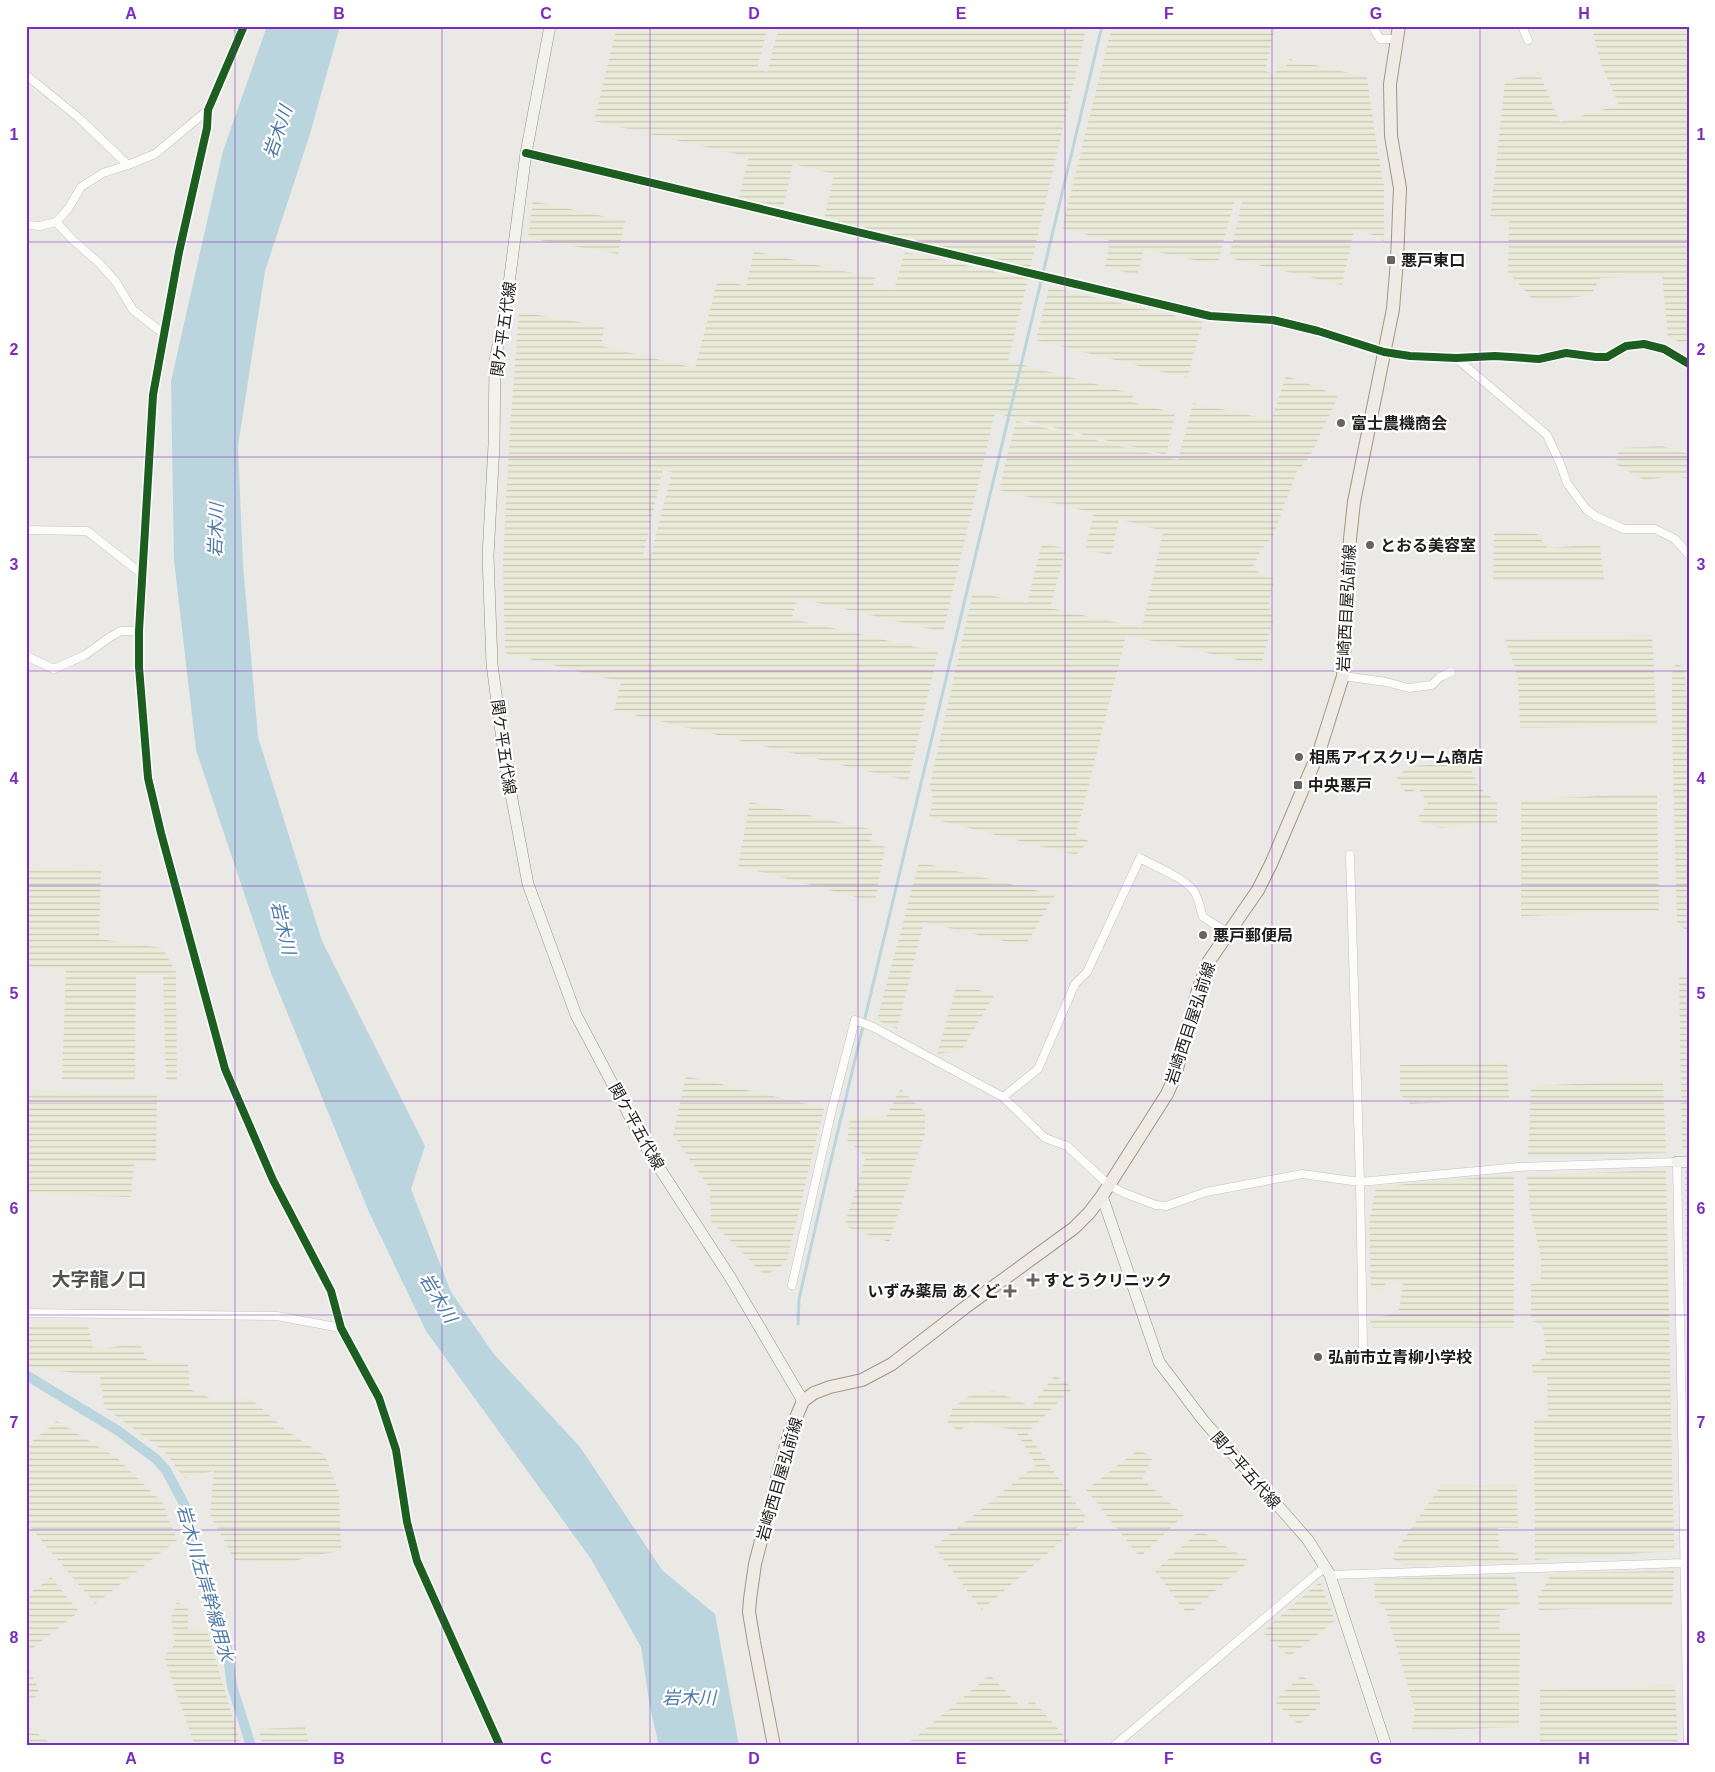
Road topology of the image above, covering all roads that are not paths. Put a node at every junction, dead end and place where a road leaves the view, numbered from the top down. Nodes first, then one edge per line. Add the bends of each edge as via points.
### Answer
1 (244, 26) edge
2 (550, 26) edge
3 (1372, 26) edge
4 (1522, 26) edge
5 (1398, 33) edge
6 (1528, 40) dead end
7 (26, 75) edge
8 (208, 110) junction
9 (526, 153) junction
10 (128, 165) junction
11 (56, 222) junction
12 (26, 225) edge
13 (164, 334) junction
14 (1384, 352) junction
15 (1456, 358) junction
16 (1689, 364) edge
17 (26, 530) edge
18 (1689, 554) edge
19 (142, 574) junction
20 (139, 631) junction
21 (26, 656) edge
22 (1451, 672) dead end
23 (1343, 676) junction
24 (1350, 855) dead end
25 (1228, 933) junction
26 (1003, 1097) junction
27 (1683, 1162) edge
28 (1360, 1182) junction
29 (1105, 1190) junction
30 (792, 1285) dead end
31 (26, 1313) edge
32 (341, 1328) junction
33 (1363, 1348) dead end
34 (803, 1401) junction
35 (1684, 1563) junction
36 (1328, 1570) junction
37 (500, 1746) edge
38 (774, 1746) edge
39 (1114, 1746) edge
40 (1386, 1746) edge
41 (1688, 1746) edge

1 - 8 street
2 - 9 main road, 関ケ平五代線
3 - 5 street via 1380,39
4 - 6 street
5 - 14 main road, 岩崎西目屋弘前線 via 1390,84 1391,136 1400,188 1397,260 1393,309
7 - 10 street via 79,118
8 - 10 street via 154,154
8 - 13 street
9 - 14 street via 1210,316 1273,320
9 - 34 main road, 関ケ平五代線 via 508,291 495,361 488,556 492,664 505,762 528,884 576,1015 647,1149 730,1277
10 - 11 street via 103,173 81,188 68,210
11 - 12 street
11 - 13 street via 116,282 133,310
13 - 19 street via 153,395
14 - 15 street
14 - 23 main road, 岩崎西目屋弘前線 via 1354,502
15 - 16 street via 1539,359 1566,353 1607,357 1626,346 1644,344 1664,349
15 - 18 street via 1547,435 1567,483 1586,509 1624,529 1655,529 1675,539
17 - 19 street via 88,531
19 - 20 street
20 - 21 street via 122,631 110,636 85,655 54,669
20 - 32 street via 148,778 225,1069 273,1180 331,1291
22 - 23 street via 1432,685 1409,688
23 - 25 main road, 岩崎西目屋弘前線 via 1320,749 1271,864 1258,890
24 - 28 street
25 - 26 street via 1203,917 1193,890 1183,881 1140,858 1087,972 1075,984 1038,1069
25 - 29 main road, 岩崎西目屋弘前線 via 1204,974 1167,1094
26 - 29 street via 1045,1138 1067,1146
26 - 30 street via 855,1020
27 - 28 street via 1519,1167
27 - 35 street
28 - 29 street via 1302,1174 1206,1192 1166,1206 1156,1206
28 - 33 street
29 - 34 main road, 岩崎西目屋弘前線 via 1074,1228 892,1364 862,1380 830,1387
29 - 36 main road, 関ケ平五代線 via 1159,1362 1203,1420 1308,1540
31 - 32 street via 278,1316
32 - 37 street via 379,1398 396,1450 407,1522 417,1561
34 - 38 main road, 岩崎西目屋弘前線 via 779,1471 755,1564 750,1599 749,1612
35 - 36 street
35 - 41 street
36 - 39 street
36 - 40 main road, 関ケ平五代線

